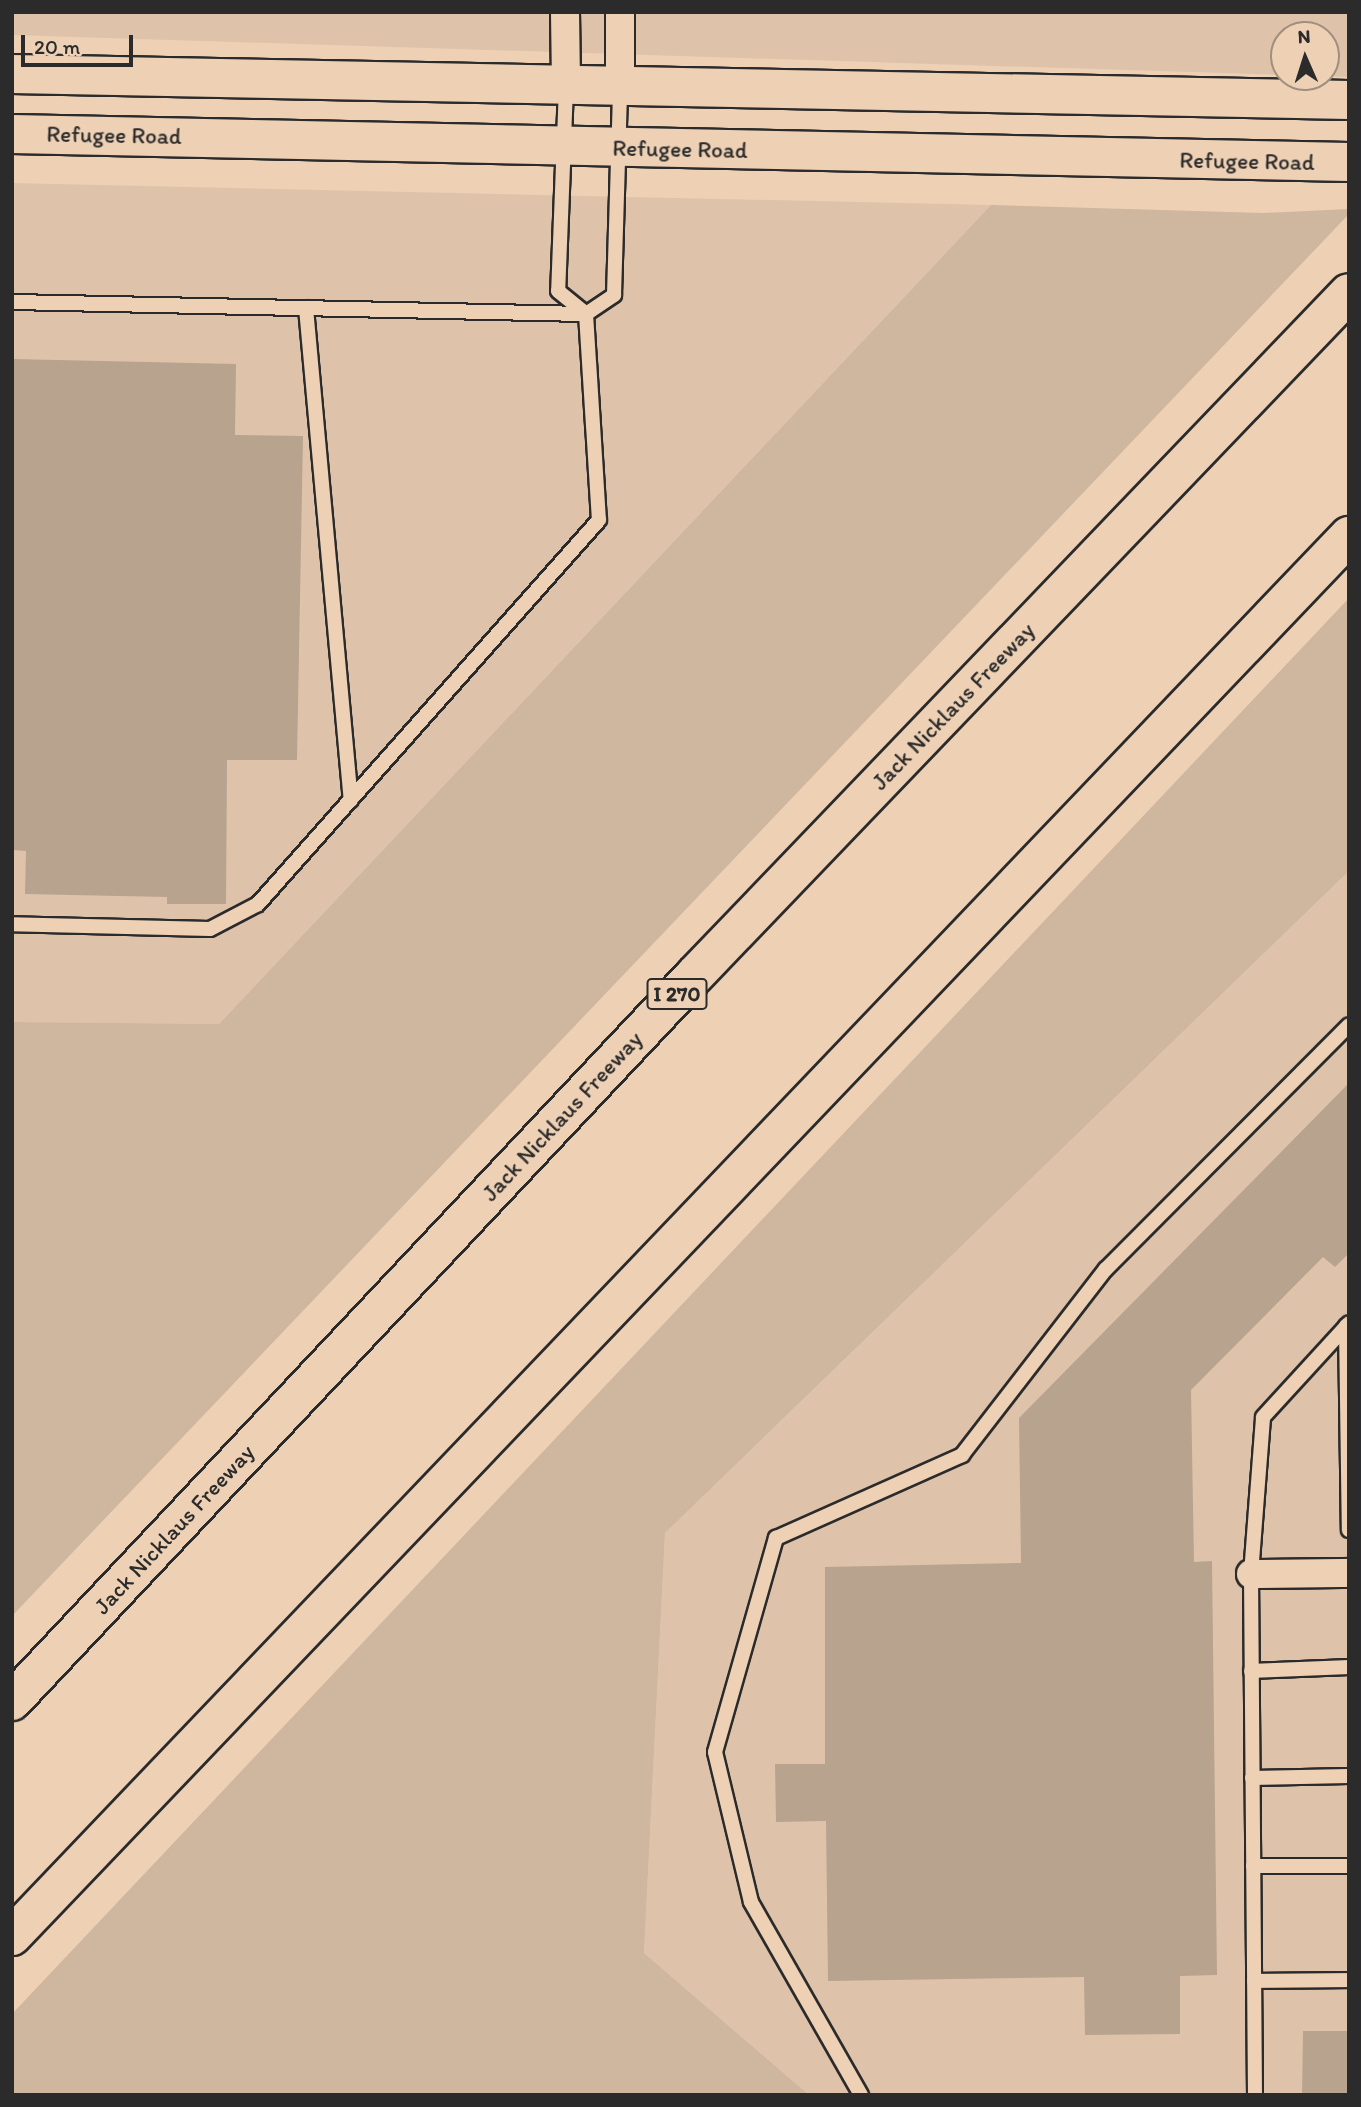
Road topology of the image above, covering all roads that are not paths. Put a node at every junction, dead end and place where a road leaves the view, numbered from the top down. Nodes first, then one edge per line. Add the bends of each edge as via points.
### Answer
1 (565, 12) edge
2 (620, 12) edge
3 (12, 74) edge
4 (566, 86) junction
5 (620, 87) junction
6 (1349, 100) edge
7 (12, 134) edge
8 (561, 146) junction
9 (622, 148) junction
10 (1349, 162) edge
11 (1349, 293) edge
12 (12, 302) edge
13 (306, 308) junction
14 (586, 314) junction
15 (1349, 536) edge
16 (351, 800) junction
17 (12, 923) edge
18 (1349, 1026) edge
19 (1347, 1325) edge
20 (1349, 1530) edge
21 (1349, 1573) edge
22 (1251, 1574) junction
23 (1349, 1667) edge
24 (1251, 1671) junction
25 (12, 1701) edge
26 (1349, 1776) edge
27 (1252, 1778) junction
28 (1253, 1866) junction
29 (1349, 1866) edge
30 (12, 1936) edge
31 (1349, 1980) edge
32 (1254, 1981) junction
33 (861, 2095) edge
34 (1255, 2095) edge

1 - 4 street
2 - 5 street
3 - 4 main road
4 - 5 main road
4 - 8 lane
5 - 6 main road
5 - 9 lane
7 - 8 main road, Refugee Road
8 - 9 main road, Refugee Road
8 - 14 lane via 558,291
9 - 10 main road, Refugee Road
9 - 14 lane via 614,295
11 - 25 main road, Jack Nicklaus Freeway / I 270 via 694,976
12 - 13 lane
13 - 14 lane
13 - 16 lane
14 - 16 lane via 599,520
15 - 30 main road
16 - 17 lane via 258,905 210,929
18 - 33 lane via 1106,1269 962,1455 776,1538 715,1752 751,1902
19 - 20 lane
19 - 22 lane via 1263,1417
21 - 22 street
22 - 24 lane
23 - 24 lane
24 - 27 lane
26 - 27 lane
27 - 28 lane
28 - 29 lane
28 - 32 lane
31 - 32 lane
32 - 34 lane

